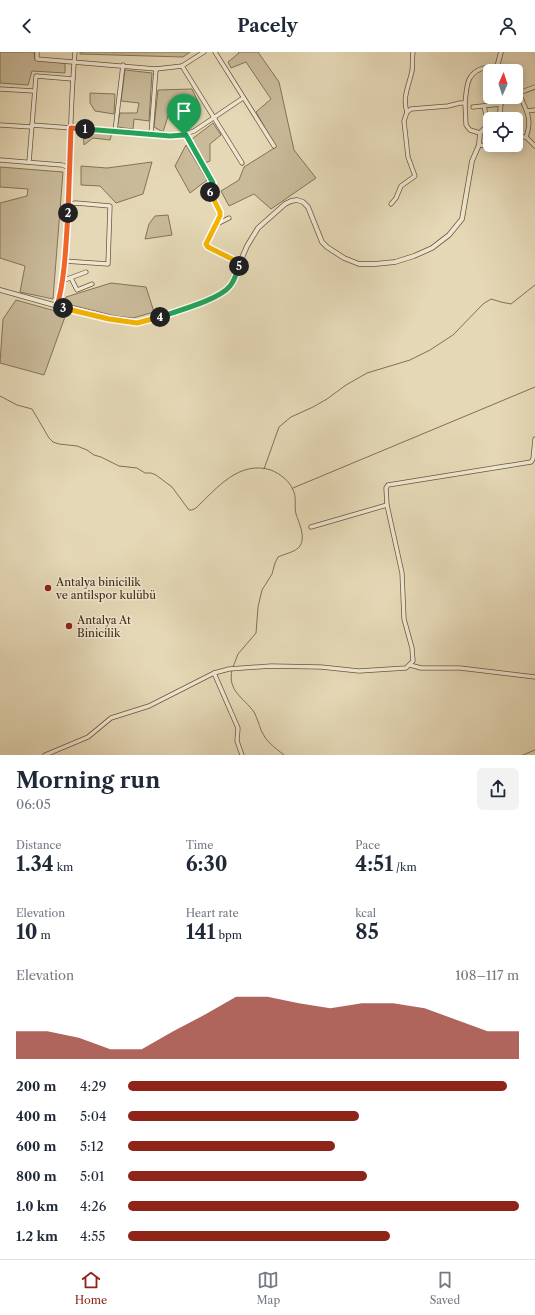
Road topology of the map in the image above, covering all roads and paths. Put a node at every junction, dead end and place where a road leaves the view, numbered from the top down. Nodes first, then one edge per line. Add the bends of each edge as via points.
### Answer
1 (37, 52) edge
2 (75, 52) edge
3 (204, 52) edge
4 (215, 52) edge
5 (413, 52) edge
6 (501, 52) edge
7 (74, 62) junction
8 (497, 64) edge
9 (123, 65) junction
10 (182, 66) junction
11 (483, 68) edge
12 (156, 69) junction
13 (73, 78) junction
14 (535, 87) edge
15 (0, 89) edge
16 (34, 91) junction
17 (523, 91) edge
18 (243, 98) junction
19 (465, 103) junction
20 (523, 103) edge
21 (501, 104) joint
22 (484, 106) junction
23 (473, 107) dead end
24 (535, 110) edge
25 (527, 111) junction
26 (407, 112) junction
27 (486, 112) edge
28 (500, 112) edge
29 (215, 118) junction
30 (0, 125) edge
31 (32, 126) junction
32 (71, 128) junction
33 (483, 130) edge
34 (115, 131) junction
35 (480, 133) junction
36 (151, 134) junction
37 (186, 135) junction
38 (526, 137) joint
39 (479, 145) junction
40 (274, 146) dead end
41 (483, 146) edge
42 (535, 146) edge
43 (0, 160) edge
44 (29, 162) junction
45 (242, 163) dead end
46 (70, 168) junction
47 (68, 204) junction
48 (392, 204) dead end
49 (229, 218) dead end
50 (216, 224) junction
51 (64, 261) junction
52 (240, 263) junction
53 (86, 272) dead end
54 (71, 278) junction
55 (62, 281) junction
56 (92, 284) dead end
57 (0, 290) edge
58 (57, 306) junction
59 (535, 439) edge
60 (387, 505) junction
61 (311, 527) dead end
62 (410, 665) junction
63 (214, 674) junction
64 (535, 677) edge
65 (45, 755) edge
66 (242, 755) edge

1 - 7 street via 37,59
2 - 7 street
3 - 10 street
4 - 18 street
5 - 26 street via 405,106
6 - 8 street
7 - 9 street
7 - 13 street
9 - 12 street
9 - 34 street
10 - 12 street
10 - 29 street
11 - 19 street via 470,78
12 - 36 street
13 - 16 street via 36,76
13 - 32 street
14 - 17 street
15 - 16 street
16 - 31 street
18 - 29 street
18 - 40 street
19 - 26 street via 412,109
19 - 35 street via 466,125 470,130
20 - 25 street
21 - 22 street
21 - 28 street
22 - 23 street
22 - 27 street
24 - 25 street
25 - 38 street via 530,127
26 - 48 street via 404,121 408,157 415,176 401,186
29 - 37 street
29 - 45 street
30 - 31 street
31 - 32 street
31 - 44 street
32 - 34 street
32 - 46 street
33 - 35 street
34 - 36 street
35 - 39 street
36 - 37 street
37 - 50 street via 213,183 208,187 220,212
38 - 42 street
39 - 41 street
39 - 52 street via 472,162 462,219 449,235 424,252 395,262 353,262 322,242 308,207 297,200 285,204 258,228
43 - 44 street
44 - 46 street
46 - 47 street
47 - 51 street
47 - 51 street via 110,206 108,264
49 - 50 street
50 - 52 street via 206,244
51 - 55 street
52 - 58 street via 230,286 221,294 147,321 121,321
53 - 54 street
54 - 55 street
54 - 56 street via 77,290
55 - 58 street
57 - 58 street
59 - 60 street via 531,462 388,485
60 - 61 street
60 - 62 street via 402,573 404,619 414,661
62 - 63 street via 406,668 359,671 272,666 229,669
62 - 64 street
63 - 65 street via 162,701 111,718 88,737
63 - 66 street via 238,728 237,741

